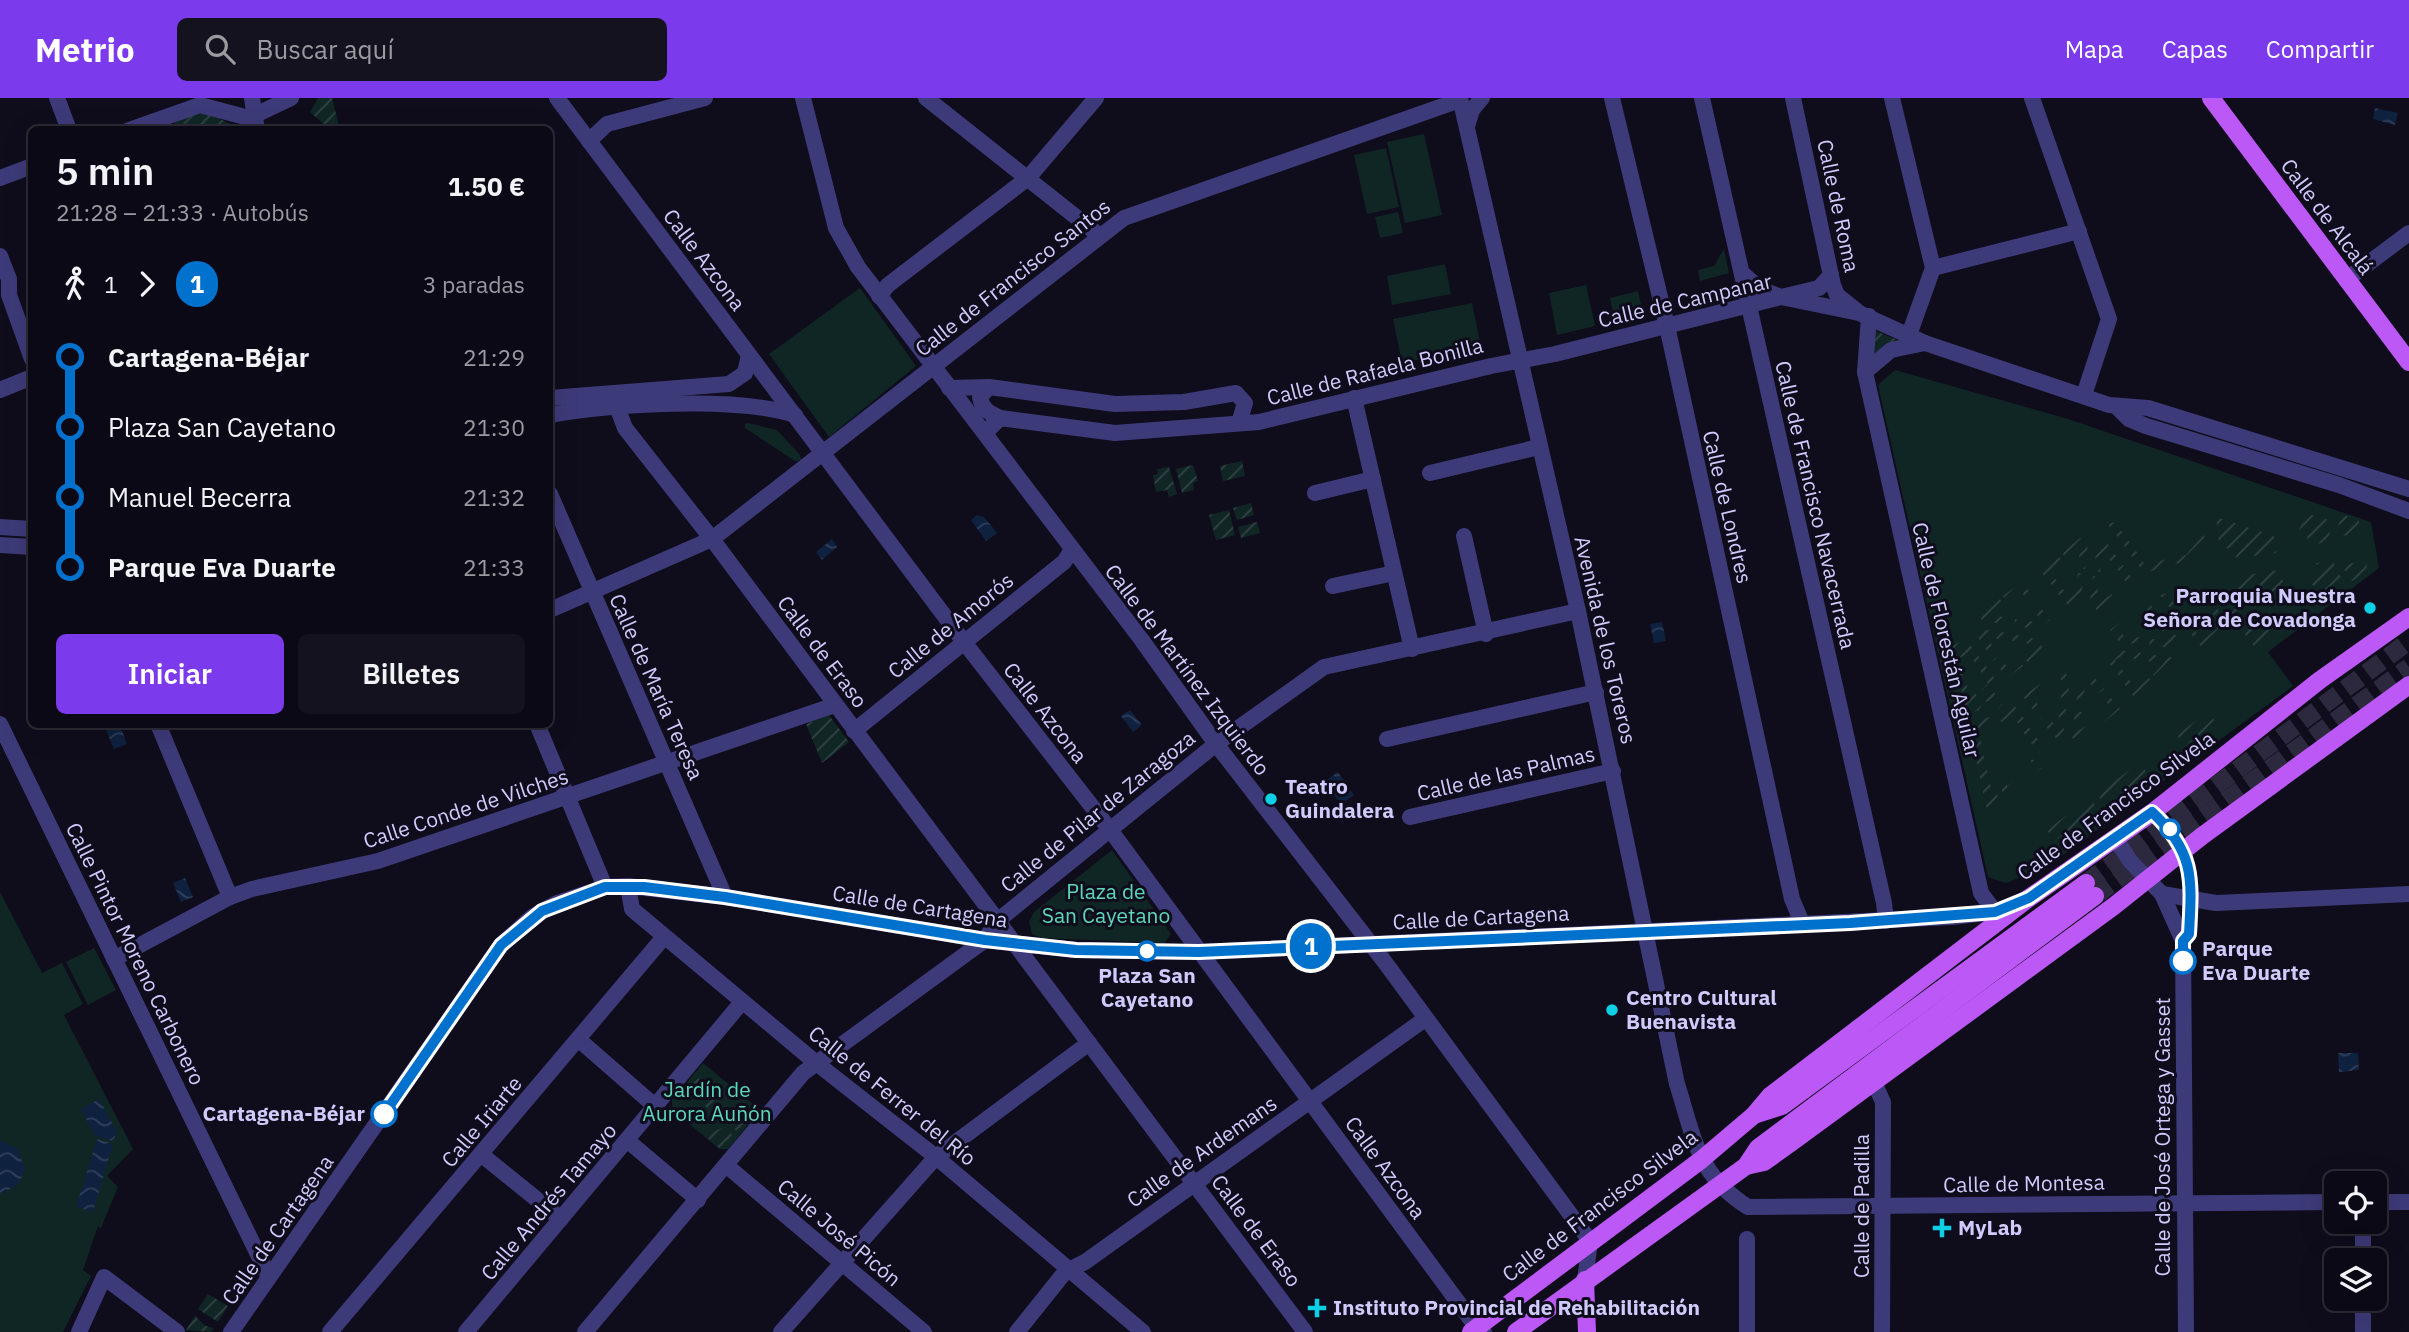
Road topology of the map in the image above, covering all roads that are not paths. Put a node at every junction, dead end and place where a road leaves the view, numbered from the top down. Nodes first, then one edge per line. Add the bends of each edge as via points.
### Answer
1 (57, 98) edge
2 (252, 98) edge
3 (291, 98) edge
4 (557, 98) edge
5 (705, 98) edge
6 (803, 98) edge
7 (926, 98) edge
8 (1096, 98) edge
9 (1482, 98) edge
10 (1612, 98) edge
11 (1702, 98) edge
12 (1793, 98) edge
13 (1892, 98) edge
14 (2032, 98) edge
15 (2211, 98) edge
16 (1460, 99) edge
17 (206, 102) edge
18 (256, 123) edge
19 (68, 126) edge
20 (140, 126) edge
21 (1467, 127) junction
22 (589, 141) junction
23 (28, 167) edge
24 (0, 177) edge
25 (1028, 178) junction
26 (2079, 231) junction
27 (2409, 233) edge
28 (1100, 236) junction
29 (0, 256) edge
30 (1933, 268) junction
31 (1741, 271) junction
32 (1831, 275) junction
33 (2346, 280) junction
34 (5, 295) edge
35 (879, 296) junction
36 (1781, 297) junction
37 (1749, 307) junction
38 (1864, 315) junction
39 (1667, 326) junction
40 (1909, 335) junction
41 (1925, 343) junction
42 (28, 350) edge
43 (749, 355) junction
44 (1521, 360) junction
45 (2409, 362) edge
46 (933, 367) junction
47 (1864, 372) junction
48 (28, 379) edge
49 (989, 387) junction
50 (949, 388) junction
51 (0, 390) edge
52 (2084, 396) junction
53 (553, 398) edge
54 (1354, 398) junction
55 (2116, 406) junction
56 (622, 407) junction
57 (553, 415) edge
58 (795, 415) junction
59 (1000, 418) junction
60 (1239, 423) junction
61 (985, 433) junction
62 (1539, 447) junction
63 (823, 452) junction
64 (1430, 473) dead end
65 (1373, 479) junction
66 (2409, 489) edge
67 (1315, 493) dead end
68 (553, 501) edge
69 (2409, 511) edge
70 (0, 527) edge
71 (28, 529) edge
72 (1464, 536) dead end
73 (712, 539) junction
74 (0, 545) edge
75 (28, 547) edge
76 (1071, 551) junction
77 (1394, 573) junction
78 (1333, 586) dead end
79 (591, 591) junction
80 (553, 609) edge
81 (1578, 611) junction
82 (2409, 617) edge
83 (1486, 634) junction
84 (964, 642) junction
85 (1412, 649) junction
86 (2409, 685) edge
87 (1595, 692) junction
88 (835, 705) junction
89 (0, 724) edge
90 (160, 728) edge
91 (539, 728) edge
92 (854, 731) junction
93 (1387, 740) dead end
94 (1216, 744) junction
95 (668, 763) junction
96 (1613, 771) junction
97 (569, 797) junction
98 (2152, 812) junction
99 (1410, 817) dead end
100 (1111, 831) junction
101 (2116, 839) junction
102 (2186, 852) junction
103 (2148, 879) junction
104 (628, 886) junction
105 (605, 887) junction
106 (2162, 894) junction
107 (2409, 894) edge
108 (230, 897) junction
109 (725, 897) junction
110 (2029, 898) junction
111 (2191, 900) junction
112 (1995, 912) junction
113 (1885, 921) junction
114 (996, 922) junction
115 (1803, 925) junction
116 (1645, 931) junction
117 (664, 937) junction
118 (985, 940) junction
119 (2183, 941) junction
120 (1014, 943) junction
121 (1368, 944) junction
122 (1199, 952) junction
123 (114, 958) junction
124 (743, 1002) junction
125 (1425, 1019) junction
126 (578, 1039) junction
127 (1089, 1043) junction
128 (815, 1062) junction
129 (1870, 1085) junction
130 (1310, 1102) junction
131 (656, 1107) junction
132 (1754, 1115) junction
133 (628, 1141) junction
134 (482, 1155) junction
135 (936, 1157) junction
136 (1701, 1160) junction
137 (727, 1166) junction
138 (1746, 1166) junction
139 (1194, 1182) junction
140 (1718, 1186) junction
141 (698, 1200) junction
142 (2324, 1202) edge
143 (2387, 1202) edge
144 (2409, 1202) edge
145 (2185, 1203) junction
146 (1883, 1208) junction
147 (561, 1219) junction
148 (1747, 1239) dead end
149 (1590, 1241) junction
150 (842, 1263) junction
151 (1069, 1269) junction
152 (269, 1277) junction
153 (1586, 1280) junction
154 (2363, 1311) edge
155 (1478, 1331) edge
156 (79, 1332) edge
157 (177, 1332) edge
158 (231, 1332) edge
159 (330, 1332) edge
160 (466, 1332) edge
161 (585, 1332) edge
162 (781, 1332) edge
163 (924, 1332) edge
164 (1017, 1332) edge
165 (1143, 1332) edge
166 (1305, 1332) edge
167 (1516, 1332) edge
168 (1587, 1332) edge
169 (1747, 1332) edge
170 (1882, 1332) edge
171 (2186, 1332) edge
172 (2363, 1332) edge

1 - 19 street
2 - 18 street
3 - 18 street
4 - 22 street, Calle Azcona
5 - 22 street via 607,124
6 - 35 street, Calle de Martínez Izquierdo via 836,228
7 - 25 street
8 - 25 street
9 - 21 street
10 - 39 street, Calle de Londres
11 - 31 street, Calle de Francisco Navacerrada
12 - 32 street, Calle de Roma
13 - 30 street
14 - 26 street
15 - 33 main road, Calle de Alcalá
16 - 21 street, Avenida de los Toreros
16 - 28 street, Calle de Francisco Santos via 1137,211
17 - 18 street
17 - 20 street
21 - 44 street, Avenida de los Toreros
22 - 43 street, Calle Azcona
23 - 24 street
25 - 28 street
25 - 35 street
26 - 30 street
26 - 52 street via 2109,319
27 - 33 street
28 - 46 street, Calle de Francisco Santos
29 - 34 street via 9,279
30 - 40 street
31 - 36 street via 1760,289
31 - 37 street, Calle de Francisco Navacerrada
32 - 36 street via 1819,288
32 - 38 street, Calle de Roma via 1837,295
33 - 45 main road, Calle de Alcalá
34 - 42 street
35 - 46 street, Calle de Martínez Izquierdo
36 - 37 street, Calle de Campanar
36 - 38 street, Calle de Campanar
37 - 39 street, Calle de Campanar
37 - 113 street, Calle de Francisco Navacerrada
38 - 40 street
38 - 47 street, Calle de Florestán Aguilar
39 - 44 street, Calle de Campanar
39 - 115 street, Calle de Londres via 1792,899
40 - 41 street
41 - 47 street via 1891,350
41 - 52 street
43 - 53 street via 745,373 729,384
43 - 58 street, Calle Azcona
44 - 54 street, Calle de Rafaela Bonilla
44 - 62 street, Avenida de los Toreros
46 - 50 street, Calle de Martínez Izquierdo
46 - 63 street, Calle de Francisco Santos
47 - 112 street, Calle de Florestán Aguilar via 1981,893
48 - 51 street
49 - 50 street, Calle de Rafaela Bonilla
49 - 59 street via 980,397 981,405
49 - 60 street, Calle de Rafaela Bonilla via 1115,404 1184,402 1236,393 1245,403
50 - 61 street, Calle de Martínez Izquierdo
52 - 55 street
54 - 60 street, Calle de Rafaela Bonilla
54 - 65 street
55 - 66 street via 2148,408
55 - 69 street via 2129,419 2146,426
56 - 57 street
56 - 58 street via 711,405
56 - 73 street, Calle de Eraso via 619,412 625,428
58 - 63 street, Calle Azcona
59 - 60 street, Calle de Rafaela Bonilla via 1115,433
59 - 61 street
61 - 76 street, Calle de Martínez Izquierdo
62 - 64 street
62 - 81 street, Avenida de los Toreros
63 - 73 street, Calle de Francisco Santos
63 - 84 street, Calle Azcona
65 - 67 street
65 - 77 street
68 - 79 street, Calle de María Teresa
70 - 71 street
72 - 83 street
73 - 79 street, Calle de Francisco Santos
73 - 88 street, Calle de Eraso
74 - 75 street
76 - 84 street, Calle de Amorós via 1064,562
76 - 94 street, Calle de Martínez Izquierdo
77 - 78 street
77 - 85 street
79 - 80 street, Calle de Francisco Santos
79 - 95 street, Calle de María Teresa
81 - 83 street, Calle de Pilar de Zaragoza
81 - 87 street, Avenida de los Toreros
82 - 98 main road, Calle de Francisco Silvela via 2320,680
83 - 85 street, Calle de Pilar de Zaragoza
84 - 92 street, Calle de Amorós
84 - 100 street, Calle Azcona
85 - 94 street, Calle de Pilar de Zaragoza via 1324,667
86 - 102 main road, Calle de Francisco Silvela
87 - 93 street
87 - 96 street, Avenida de los Toreros
88 - 92 street, Calle de Eraso
88 - 95 street, Calle Conde de Vilches
89 - 123 street, Calle Pintor Moreno Carbonero
90 - 108 street
91 - 97 street
92 - 114 street, Calle de Eraso
94 - 100 street, Calle de Pilar de Zaragoza
94 - 121 street, Calle de Martínez Izquierdo
95 - 97 street, Calle Conde de Vilches
95 - 109 street, Calle de María Teresa
96 - 99 street, Calle de las Palmas
96 - 116 street, Avenida de los Toreros
97 - 105 street
97 - 108 street, Calle Conde de Vilches via 378,861
98 - 101 main road, Calle de Francisco Silvela
98 - 102 street, Calle de José Ortega y Gasset
100 - 114 street, Calle de Pilar de Zaragoza
100 - 122 street, Calle Azcona
101 - 103 street, Calle de José Ortega y Gasset
101 - 110 main road, Calle de Francisco Silvela
102 - 103 main road, Calle de Francisco Silvela
102 - 111 street, Calle de José Ortega y Gasset
103 - 106 street, Calle de José Ortega y Gasset
103 - 129 main road, Calle de Francisco Silvela
104 - 105 street, Calle de Cartagena
104 - 109 street, Calle de Cartagena
104 - 117 street, Calle de Ferrer del Río via 632,909
105 - 152 street, Calle de Cartagena via 542,911 501,945
106 - 111 street
106 - 119 street, Calle de José Ortega y Gasset
107 - 111 street via 2216,903
108 - 123 street, Calle Conde de Vilches
109 - 118 street, Calle de Cartagena
110 - 112 street, Calle de Cartagena
110 - 132 main road, Calle de Francisco Silvela via 1770,1096
111 - 119 street, Calle de José Ortega y Gasset via 2189,934
112 - 113 street, Calle de Cartagena
113 - 115 street, Calle de Cartagena
114 - 118 street
114 - 120 street, Calle de Eraso
115 - 116 street, Calle de Cartagena
116 - 121 street, Calle de Cartagena
116 - 136 street, Avenida de los Toreros via 1677,1084
117 - 124 street, Calle de Ferrer del Río
117 - 126 street, Calle Iriarte
118 - 120 street, Calle de Cartagena
118 - 128 street
119 - 145 street, Calle de José Ortega y Gasset
120 - 122 street, Calle de Cartagena via 1076,950
120 - 127 street, Calle de Eraso
121 - 122 street, Calle de Cartagena
121 - 125 street, Calle de Martínez Izquierdo
122 - 130 street, Calle Azcona
123 - 152 street, Calle Pintor Moreno Carbonero
124 - 128 street, Calle de Ferrer del Río
124 - 131 street, Calle Andrés Tamayo
125 - 130 street, Calle de Ardemans
125 - 149 street, Calle de Martínez Izquierdo
126 - 131 street
126 - 134 street, Calle Iriarte
127 - 135 street
127 - 139 street, Calle de Eraso
128 - 135 street, Calle de Ferrer del Río
128 - 137 street
129 - 138 main road, Calle de Francisco Silvela via 1764,1161
129 - 146 street, Calle de Padilla via 1883,1102
130 - 139 street, Calle de Ardemans
130 - 155 street, Calle Azcona
131 - 133 street, Calle Andrés Tamayo
132 - 136 main road, Calle de Francisco Silvela
132 - 138 main road, Calle de Francisco Silvela via 1782,1106 2090,889 1758,1148
133 - 141 street
133 - 147 street, Calle Andrés Tamayo
134 - 147 street
134 - 159 street, Calle Iriarte
135 - 150 street
135 - 151 street, Calle de Ferrer del Río
136 - 140 street, Avenida de los Toreros
136 - 149 main road, Calle de Francisco Silvela
137 - 141 street
137 - 150 street, Calle José Picón
138 - 140 main road, Calle de Francisco Silvela
139 - 151 street, Calle de Ardemans
139 - 166 street, Calle de Eraso
140 - 146 street, Calle de Montesa via 1748,1207
140 - 153 main road, Calle de Francisco Silvela
141 - 161 street
142 - 145 street, Calle de Montesa
143 - 144 street
145 - 146 street, Calle de Montesa
145 - 171 street, Calle de José Ortega y Gasset
146 - 170 street, Calle de Padilla
147 - 160 street, Calle Andrés Tamayo
148 - 169 street
149 - 153 street
149 - 155 main road, Calle de Francisco Silvela
150 - 162 street
150 - 163 street, Calle José Picón
151 - 164 street, Calle de Ardemans
151 - 165 street, Calle de Ferrer del Río
152 - 158 street, Calle de Cartagena
153 - 167 main road, Calle de Francisco Silvela
153 - 168 main road
154 - 172 street
156 - 157 street via 104,1277

